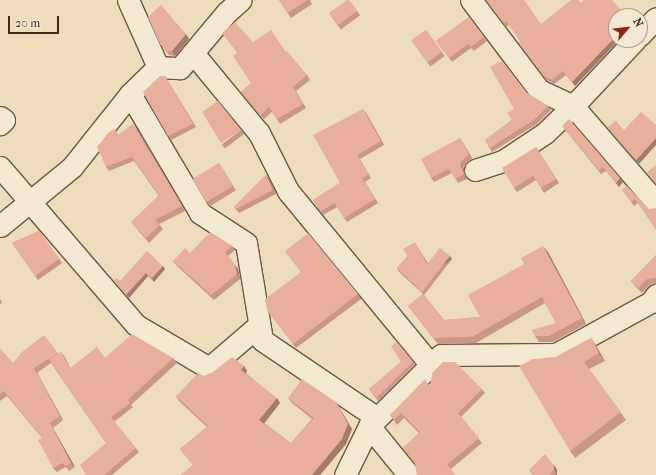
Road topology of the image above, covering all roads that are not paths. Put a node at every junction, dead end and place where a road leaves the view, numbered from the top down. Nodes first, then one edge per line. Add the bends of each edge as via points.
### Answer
1 (128, 0) edge
2 (241, 0) edge
3 (471, 0) edge
4 (656, 18) edge
5 (648, 26) edge
6 (627, 48) edge
7 (193, 53) junction
8 (158, 67) junction
9 (130, 94) junction
10 (573, 106) junction
11 (0, 117) edge
12 (0, 124) edge
13 (0, 167) edge
14 (474, 170) dead end
15 (30, 202) junction
16 (656, 202) edge
17 (0, 226) edge
18 (656, 295) edge
19 (259, 325) junction
20 (431, 365) junction
21 (373, 422) junction
22 (345, 475) edge
23 (409, 475) edge

1 - 8 street
2 - 7 street
3 - 10 street via 539,90
4 - 5 street
6 - 10 street
7 - 8 street via 180,68
7 - 20 street via 259,133 288,191
8 - 9 street
9 - 15 street via 72,167
9 - 19 street via 200,213 246,243
10 - 14 street via 545,133 503,161
10 - 16 street
11 - 12 street via 4,120
13 - 15 street
15 - 17 street
15 - 19 street via 136,325 209,368
18 - 20 street via 651,302 556,354 441,355
19 - 21 street via 262,340
20 - 21 street
21 - 22 street
21 - 23 street

